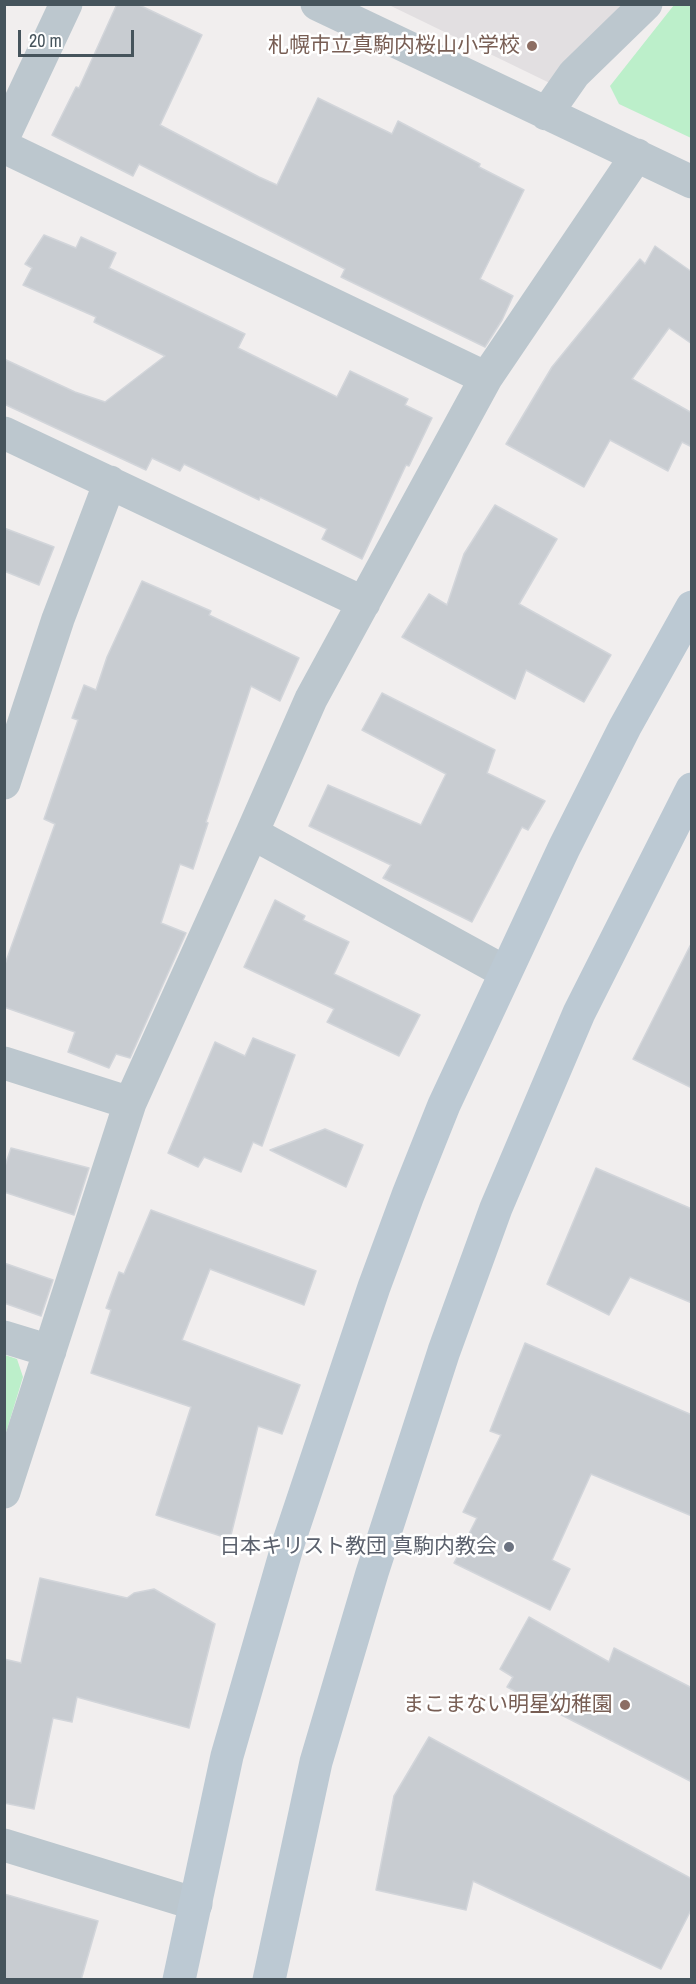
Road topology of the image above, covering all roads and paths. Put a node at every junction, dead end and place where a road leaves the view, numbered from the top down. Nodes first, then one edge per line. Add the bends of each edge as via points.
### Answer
1 (66, 4) edge
2 (317, 4) edge
3 (646, 4) edge
4 (546, 114) junction
5 (4, 136) edge
6 (4, 147) edge
7 (637, 155) junction
8 (692, 182) edge
9 (486, 378) junction
10 (4, 434) edge
11 (110, 482) junction
12 (364, 603) junction
13 (692, 607) edge
14 (4, 783) edge
15 (692, 789) edge
16 (252, 833) junction
17 (505, 972) junction
18 (4, 1063) edge
19 (130, 1103) junction
20 (4, 1337) edge
21 (50, 1351) junction
22 (4, 1492) edge
23 (4, 1845) edge
24 (196, 1904) junction
25 (179, 1980) edge
26 (269, 1980) edge

1 - 5 street
2 - 4 street
3 - 4 street via 574,74
4 - 7 street
6 - 9 street
7 - 8 street
7 - 9 street
9 - 12 street
10 - 11 street
11 - 12 street
11 - 14 street via 58,619
12 - 16 street via 311,699
13 - 17 street via 620,737
15 - 26 street via 579,1013 496,1208 444,1351 316,1762
16 - 17 street
16 - 19 street
17 - 24 street via 408,1195 288,1544 227,1756
18 - 19 street
19 - 21 street
20 - 21 street
21 - 22 street
23 - 24 street
24 - 25 street

